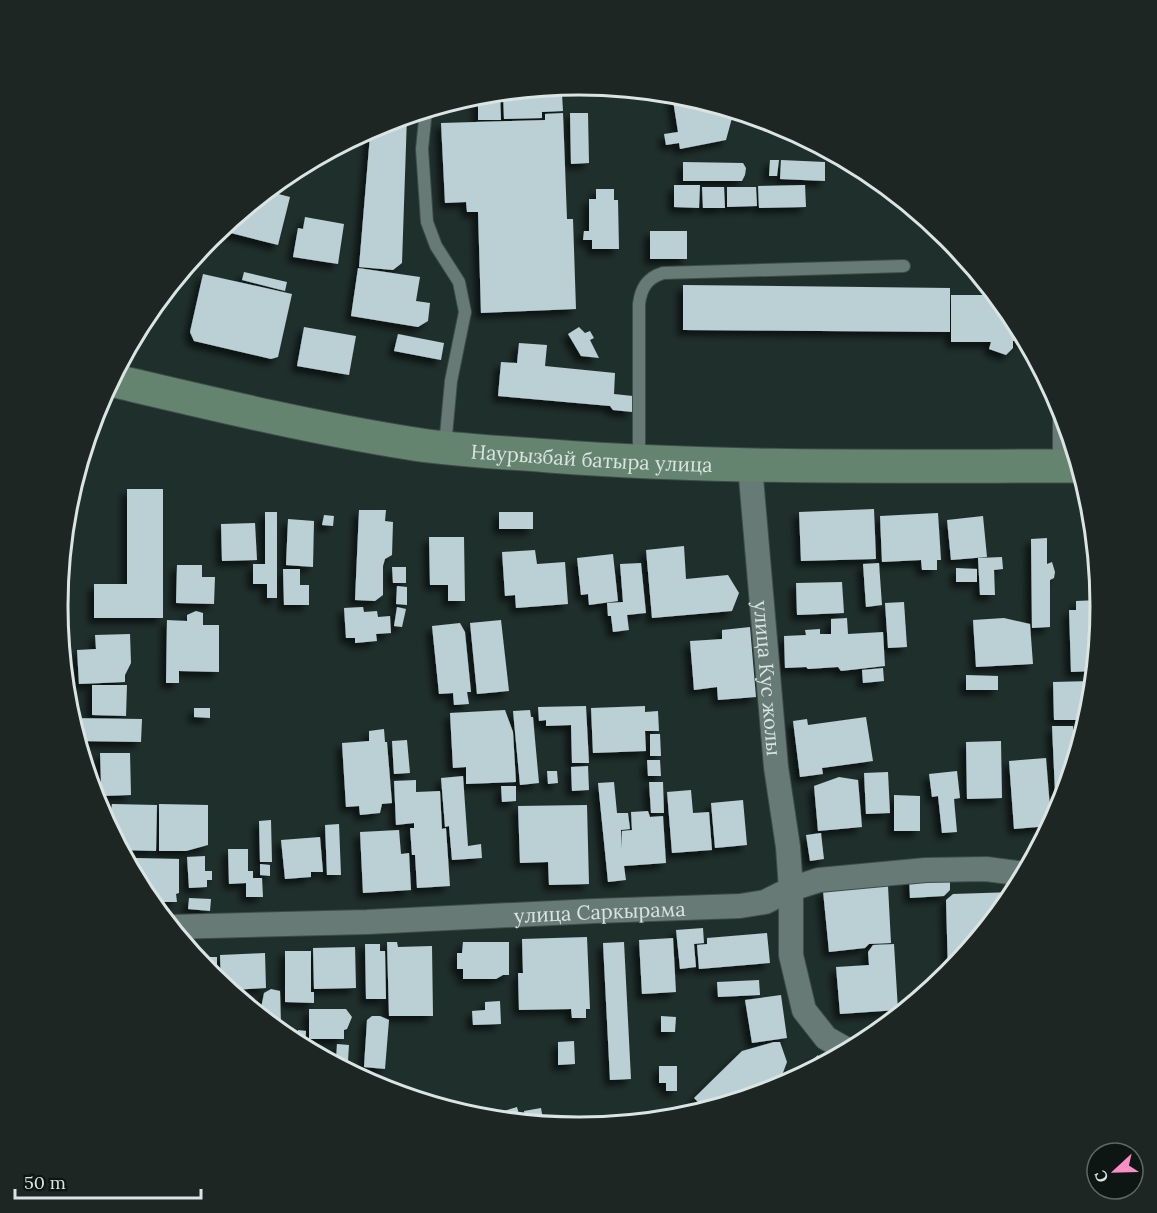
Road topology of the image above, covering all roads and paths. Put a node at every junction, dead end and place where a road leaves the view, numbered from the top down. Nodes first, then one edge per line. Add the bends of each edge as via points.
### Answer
1 (425, 119) edge
2 (904, 266) dead end
3 (119, 382) edge
4 (445, 447) junction
5 (639, 463) junction
6 (750, 466) junction
7 (1068, 466) edge
8 (1014, 873) edge
9 (791, 889) junction
10 (180, 927) edge
11 (839, 1046) edge

1 - 4 lane via 427,222 436,246 459,282 465,312 451,381
2 - 5 lane via 654,276 645,283 639,304
3 - 4 main road, Наурызбай батыра улица via 254,413 410,444
4 - 5 main road, Наурызбай батыра улица
5 - 6 main road, Наурызбай батыра улица
6 - 7 main road, Наурызбай батыра улица
6 - 9 street, улица Кус жолы via 776,767
8 - 9 street, улица Саркырама via 926,870 819,880
9 - 10 street, улица Саркырама via 765,902 740,906
9 - 11 street, улица Кус жолы via 791,955 804,1010 826,1038

